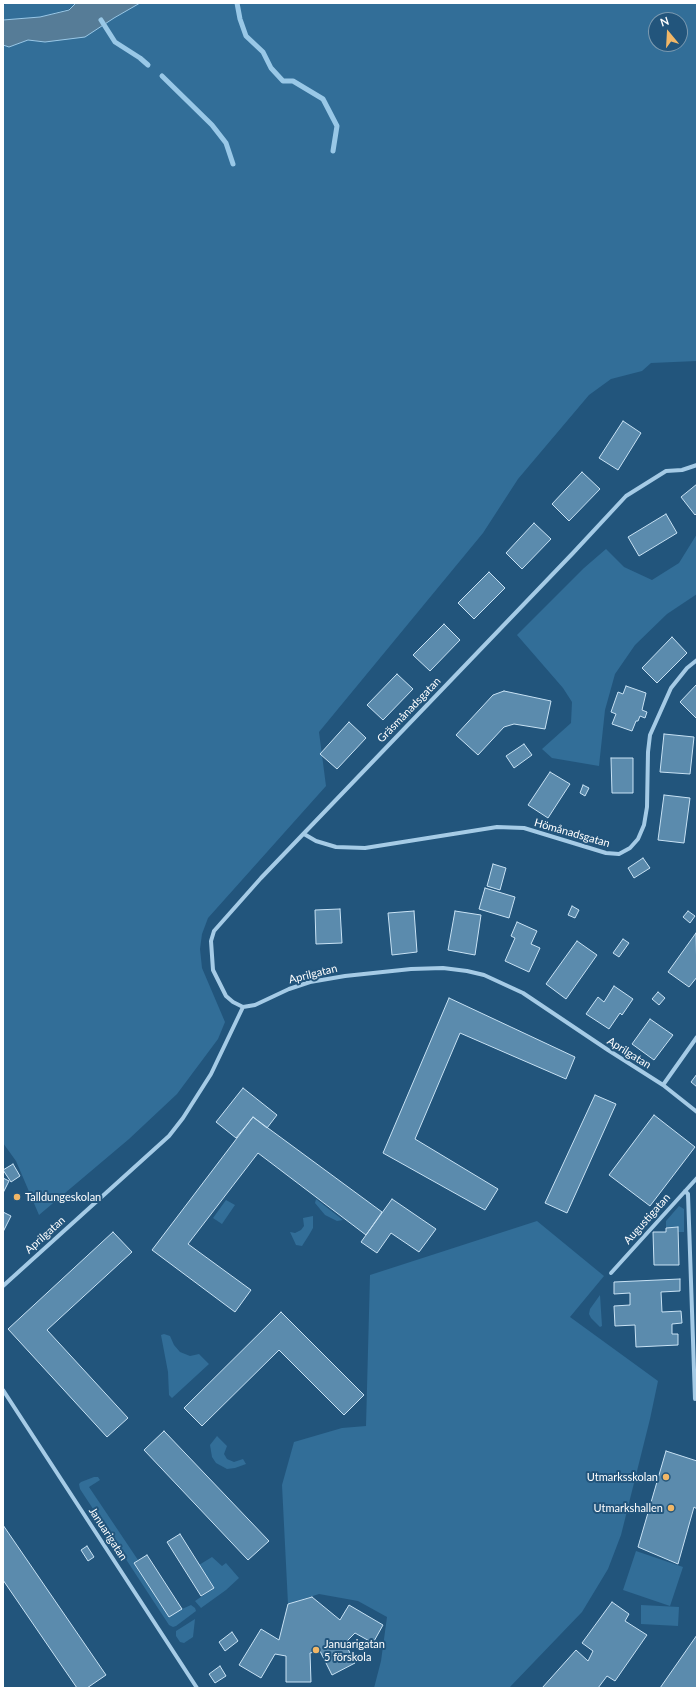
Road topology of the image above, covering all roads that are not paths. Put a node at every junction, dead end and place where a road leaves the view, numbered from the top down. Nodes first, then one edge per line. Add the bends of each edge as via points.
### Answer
1 (697, 464) edge
2 (697, 660) edge
3 (304, 834) junction
4 (243, 1007) junction
5 (697, 1037) edge
6 (663, 1085) junction
7 (697, 1112) edge
8 (697, 1178) edge
9 (685, 1191) junction
10 (611, 1273) dead end
11 (3, 1286) edge
12 (3, 1390) edge
13 (695, 1399) dead end
14 (197, 1688) edge

1 - 3 street, Gräsmånadsgatan via 682,470 666,471 626,496
2 - 3 street, Hömånadsgatan via 671,688 650,735 644,825 638,839 630,848 619,854 606,853 524,828 497,827 365,848 336,847
3 - 4 street, Gräsmånadsgatan via 214,931 211,942 213,970 226,996
4 - 6 street, Aprilgatan via 255,1005 310,982 345,976 411,969 443,968 467,971 484,975 523,993
4 - 11 street, Aprilgatan via 211,1074 169,1136
5 - 6 street
6 - 7 street, Aprilgatan
8 - 9 street, Augustigatan
9 - 10 street, Augustigatan
9 - 13 street via 688,1194
12 - 14 street, Januarigatan

